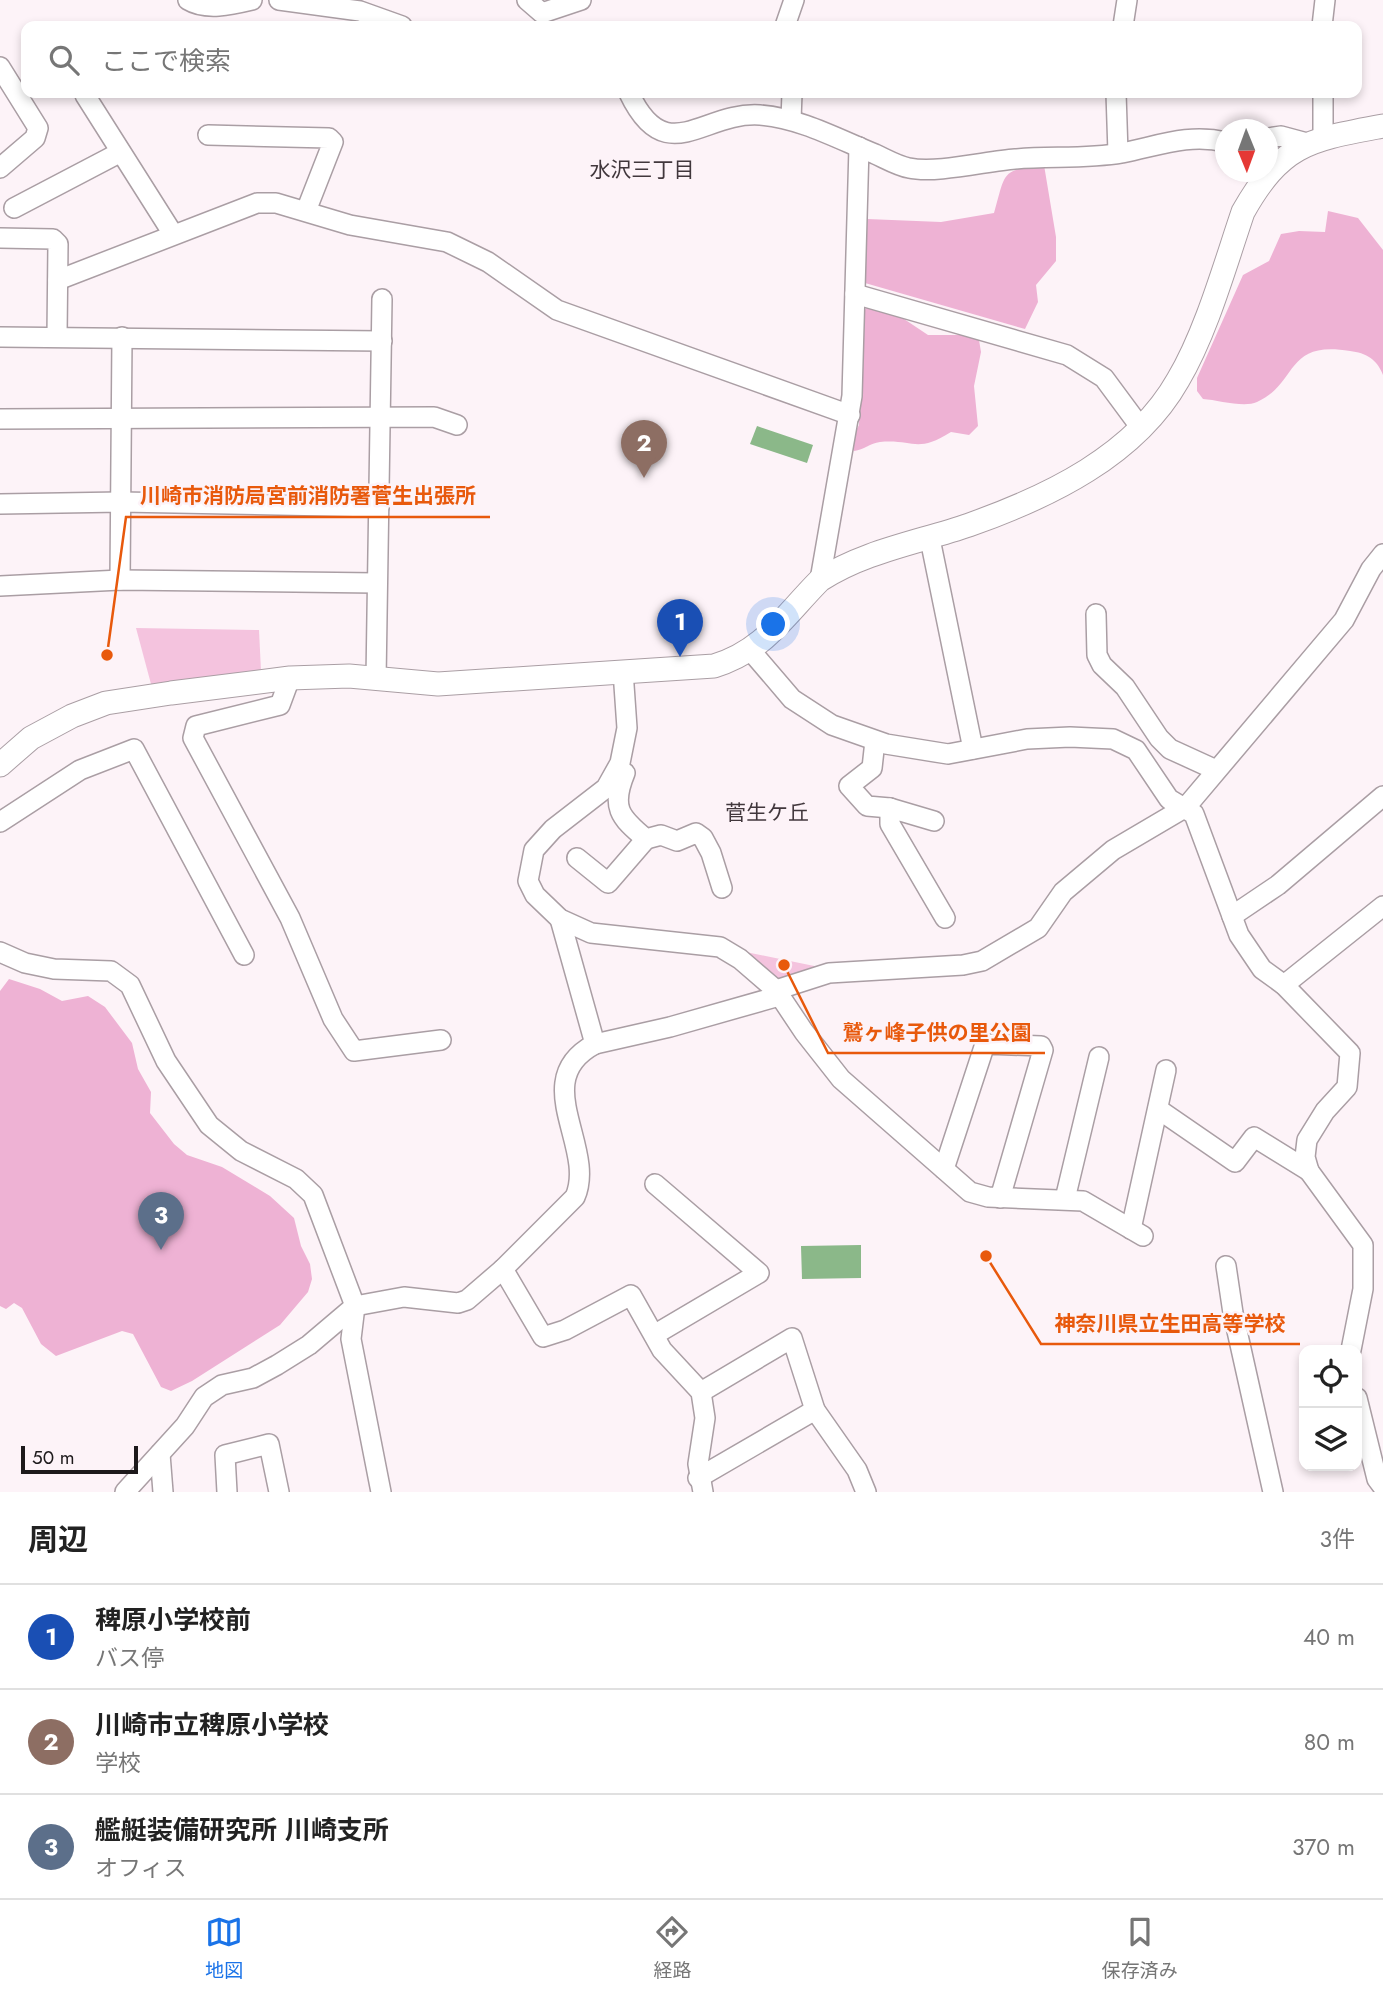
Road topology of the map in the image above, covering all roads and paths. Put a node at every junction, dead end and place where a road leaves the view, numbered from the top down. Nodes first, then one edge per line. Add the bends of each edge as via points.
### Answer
1 (187, 0) edge
2 (252, 0) edge
3 (279, 0) edge
4 (527, 0) edge
5 (580, 0) edge
6 (794, 0) edge
7 (1127, 0) edge
8 (1325, 0) edge
9 (388, 21) edge
10 (787, 21) edge
11 (1123, 21) edge
12 (1323, 21) edge
13 (0, 67) edge
14 (87, 98) edge
15 (632, 98) edge
16 (793, 98) edge
17 (1116, 98) edge
18 (1323, 98) edge
19 (791, 120) junction
20 (1383, 126) edge
21 (208, 135) dead end
22 (1278, 136) edge
23 (1215, 139) edge
24 (1315, 140) junction
25 (859, 147) junction
26 (119, 153) junction
27 (1118, 153) junction
28 (0, 168) edge
29 (7, 204) edge
30 (306, 211) junction
31 (173, 233) junction
32 (0, 238) edge
33 (27, 238) junction
34 (58, 280) junction
35 (855, 293) junction
36 (382, 299) dead end
37 (57, 336) junction
38 (0, 337) edge
39 (122, 337) junction
40 (382, 341) junction
41 (850, 415) junction
42 (119, 418) junction
43 (379, 418) junction
44 (0, 419) edge
45 (457, 425) dead end
46 (1141, 428) junction
47 (121, 502) junction
48 (0, 504) edge
49 (379, 507) junction
50 (930, 539) junction
51 (1383, 554) edge
52 (120, 580) junction
53 (820, 580) junction
54 (376, 583) junction
55 (0, 586) edge
56 (1096, 614) dead end
57 (751, 651) junction
58 (623, 671) junction
59 (290, 678) junction
60 (376, 679) junction
61 (875, 741) junction
62 (973, 749) junction
63 (620, 763) junction
64 (0, 765) edge
65 (1216, 769) junction
66 (1383, 796) edge
67 (1186, 807) junction
68 (890, 808) junction
69 (0, 821) edge
70 (934, 821) dead end
71 (646, 839) junction
72 (577, 858) dead end
73 (722, 888) dead end
74 (1383, 906) edge
75 (1232, 916) junction
76 (945, 918) dead end
77 (560, 919) junction
78 (0, 952) edge
79 (244, 955) dead end
80 (1284, 985) junction
81 (778, 993) junction
82 (441, 1040) dead end
83 (595, 1044) junction
84 (1100, 1057) dead end
85 (1166, 1070) dead end
86 (1158, 1109) junction
87 (944, 1169) junction
88 (1309, 1171) junction
89 (655, 1184) dead end
90 (1000, 1198) junction
91 (1065, 1199) junction
92 (1226, 1266) dead end
93 (503, 1269) junction
94 (355, 1306) junction
95 (654, 1335) junction
96 (1352, 1345) edge
97 (701, 1392) junction
98 (1359, 1408) edge
99 (815, 1410) junction
100 (160, 1454) junction
101 (701, 1485) edge
102 (1383, 1487) edge
103 (125, 1492) edge
104 (163, 1492) edge
105 (227, 1492) edge
106 (279, 1492) edge
107 (381, 1492) edge
108 (866, 1492) edge
109 (1273, 1492) edge

1 - 2 street via 197,6
3 - 9 street via 360,11
4 - 5 street via 542,13
6 - 10 street
7 - 11 street
8 - 12 street
13 - 28 street via 38,128 35,138
14 - 26 street
15 - 19 street via 644,120 656,130 675,134 708,128 737,114
16 - 19 street
17 - 27 street
18 - 24 street
19 - 25 street
20 - 24 street
21 - 30 street via 329,138 333,142
22 - 24 street
23 - 27 street via 1181,138
24 - 46 street via 1290,152 1257,187 1243,212 1179,379
25 - 27 street via 909,168 925,169
25 - 35 street
26 - 29 street
26 - 31 street
29 - 33 street
30 - 31 street via 276,202 257,203
30 - 41 street via 350,225 447,242 488,262 557,310
31 - 34 street via 131,254
32 - 33 street
33 - 34 street via 53,239 58,244
34 - 37 street
35 - 41 street
35 - 46 street via 1068,355 1104,378
36 - 40 street
37 - 38 street
37 - 39 street
39 - 40 street
39 - 42 street
40 - 43 street
41 - 53 street
42 - 43 street
42 - 44 street
42 - 47 street
43 - 45 street via 434,417
43 - 49 street
46 - 50 street via 1127,443 1077,476
47 - 48 street
47 - 49 street
47 - 52 street
49 - 54 street
50 - 53 street via 859,559
50 - 62 street
51 - 65 street via 1344,620
52 - 54 street
52 - 55 street
53 - 57 street
54 - 60 street
56 - 65 street via 1097,655 1102,666 1125,687 1170,749
57 - 58 street via 714,666
57 - 61 street via 792,699 832,725
58 - 60 street via 438,684
58 - 63 street via 627,728
59 - 60 street
59 - 64 street via 106,703 53,724
59 - 82 street via 279,705 196,726 193,738 290,918 333,1019 354,1051
61 - 62 street via 948,754
61 - 68 street via 872,768 849,786 867,806
62 - 67 street via 1027,739 1113,739 1136,750 1169,799
63 - 71 street via 625,772 616,794 618,809
63 - 77 street via 606,789 554,829 531,858 528,881 535,895
65 - 67 street
66 - 75 street via 1278,885
67 - 75 street via 1194,814
67 - 81 street via 1113,850 1063,892 1038,928 982,961 829,973
68 - 70 street
68 - 76 street via 890,824
69 - 79 street via 80,770 134,749
71 - 72 street via 608,883
71 - 73 street via 662,835 677,841 696,833 703,838
74 - 80 street
75 - 80 street via 1262,969
77 - 81 street via 591,933 720,947
77 - 83 street
78 - 94 street via 54,969 111,971 130,985 166,1061 209,1125 241,1150 296,1179 313,1195
80 - 88 street via 1350,1053 1347,1087 1307,1140
81 - 83 street via 670,1027
81 - 87 street via 841,1079
83 - 93 street via 577,1054 565,1080 566,1111 581,1184 575,1197
84 - 91 street
85 - 86 street
86 - 88 street via 1235,1162 1254,1137
86 - 91 street via 1137,1232 1083,1201
87 - 90 street via 970,1192
87 - 90 street via 985,1044 1041,1046
88 - 96 street via 1363,1245 1363,1289
89 - 95 street via 759,1273
90 - 91 street
92 - 109 street
93 - 94 street via 458,1303 404,1297
93 - 95 street via 542,1337 631,1295
94 - 100 street via 277,1365 253,1378 222,1385 204,1397
94 - 107 street via 351,1339
95 - 97 street
97 - 99 street via 792,1338
97 - 101 street via 705,1418
98 - 102 street
99 - 101 street
99 - 108 street via 857,1470
100 - 103 street
100 - 104 street
105 - 106 street via 225,1455 269,1444

